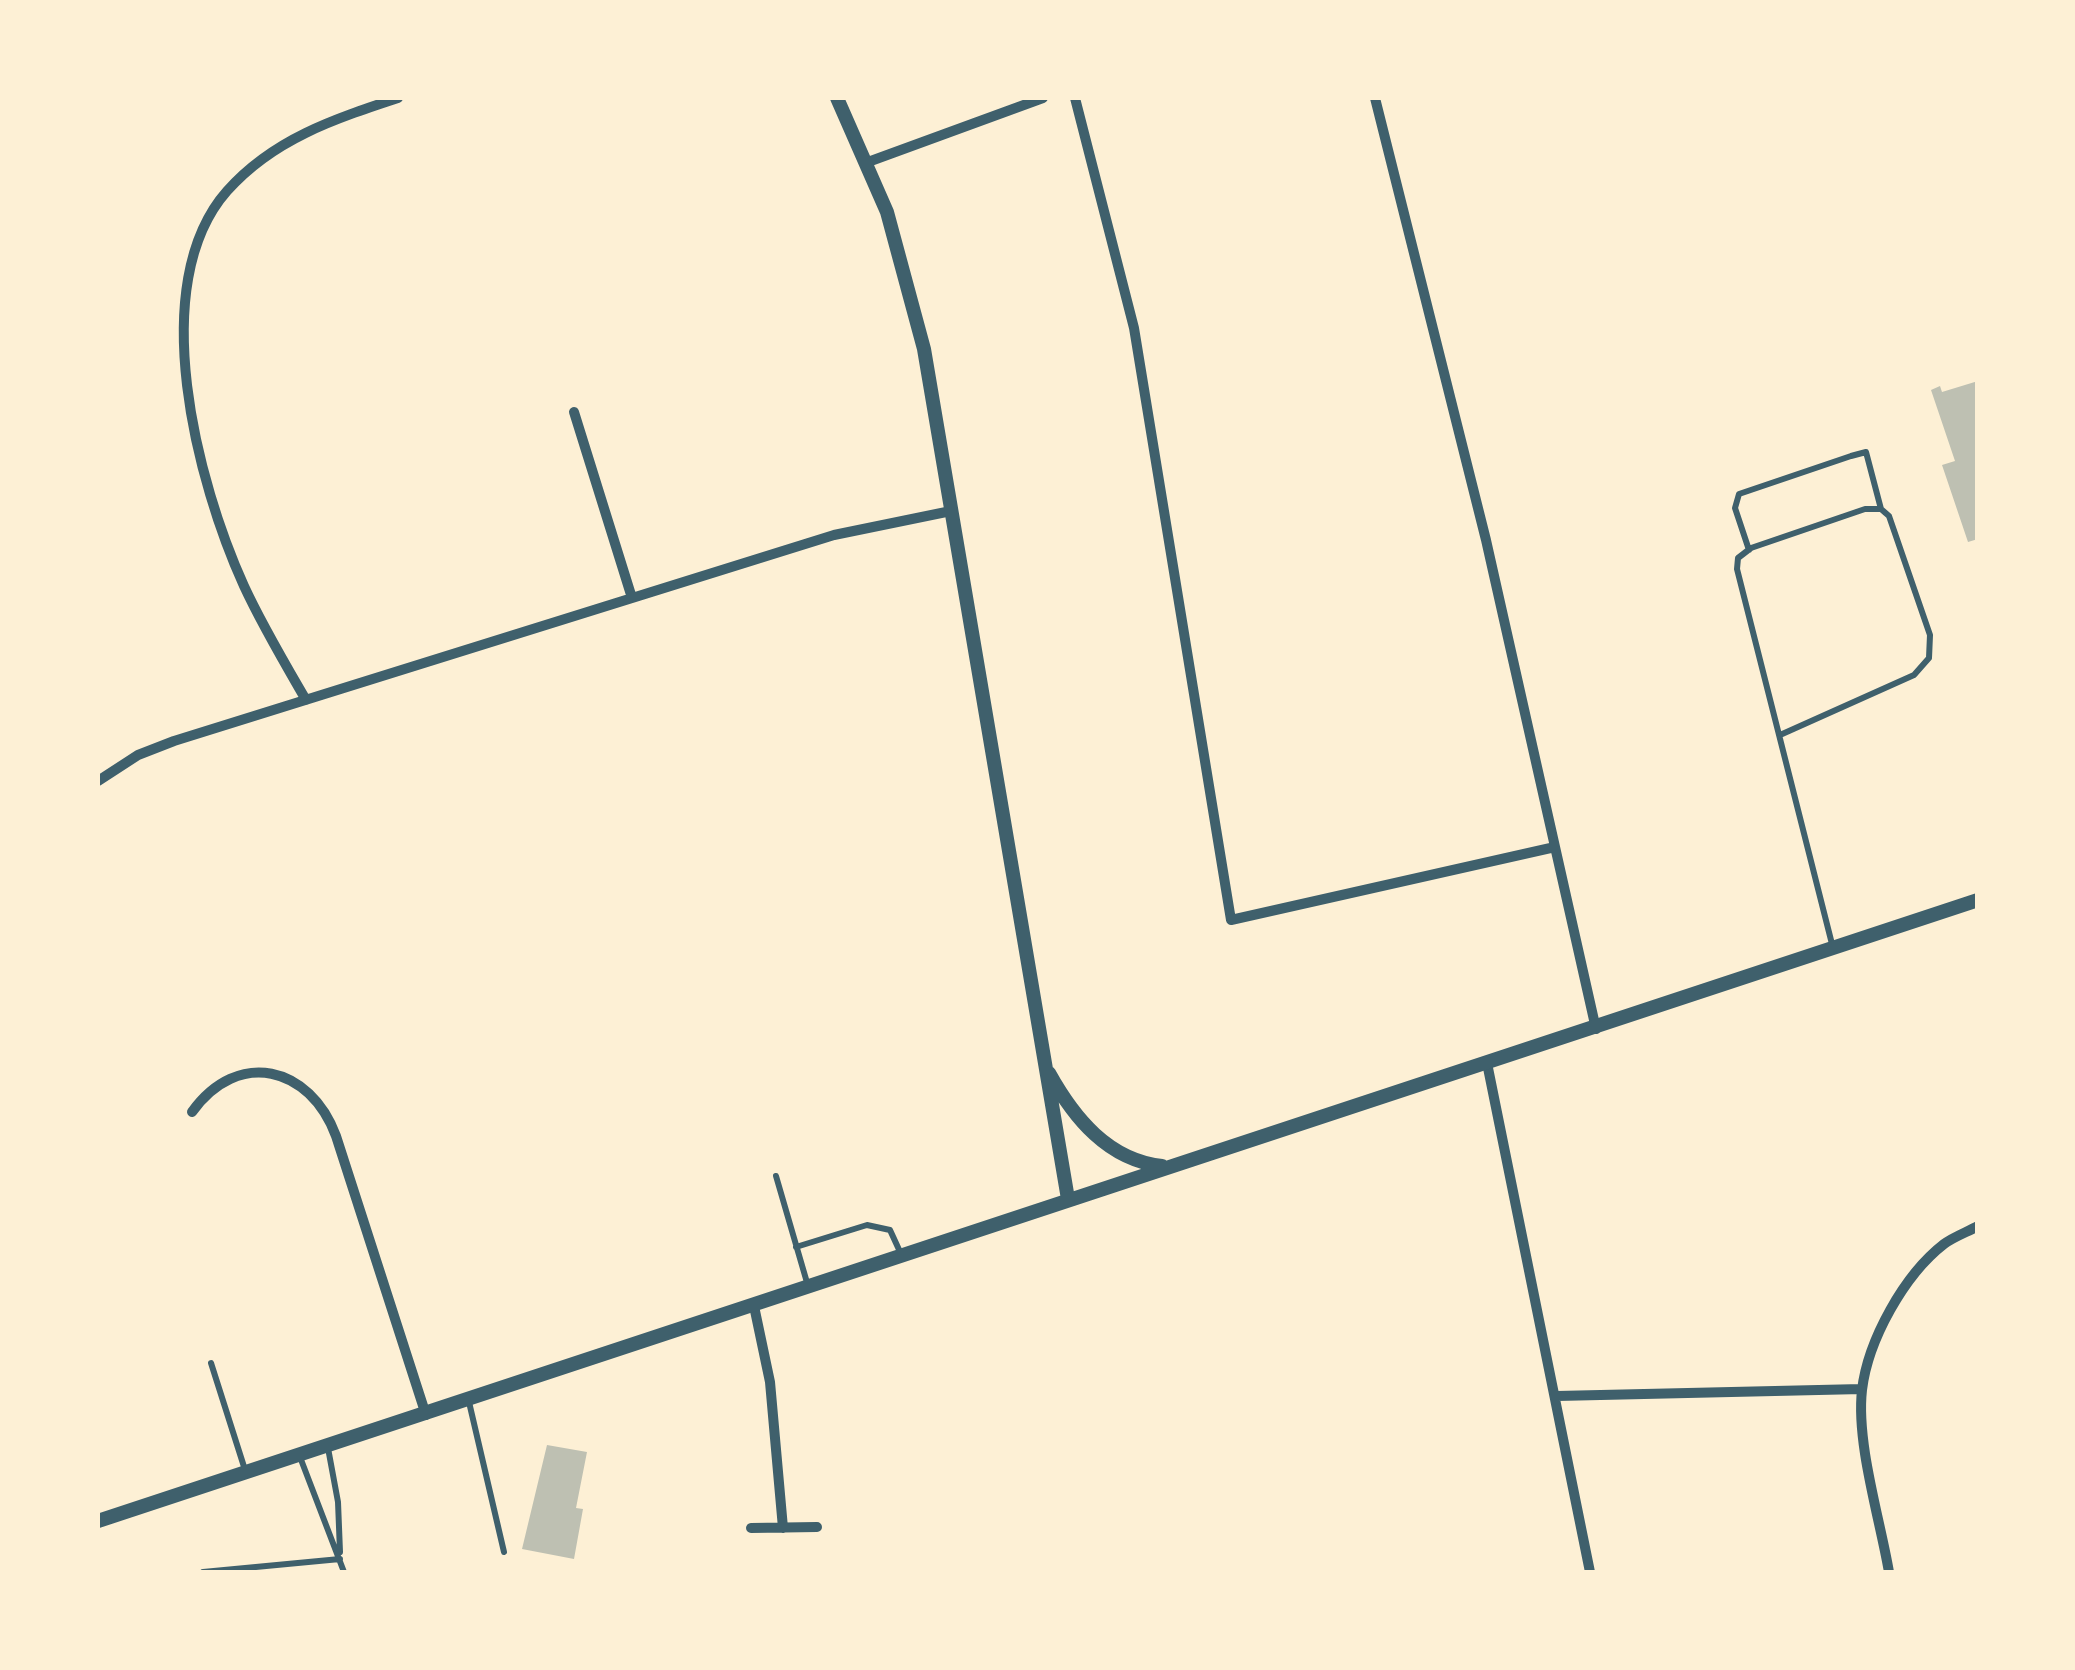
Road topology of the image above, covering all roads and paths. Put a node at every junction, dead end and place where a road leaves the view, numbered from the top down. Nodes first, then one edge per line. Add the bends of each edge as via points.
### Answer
1 (398, 98) edge
2 (837, 98) edge
3 (1043, 98) edge
4 (1075, 98) edge
5 (1376, 98) edge
6 (868, 162) junction
7 (574, 412) dead end
8 (1881, 510) junction
9 (951, 511) junction
10 (1749, 550) junction
11 (632, 598) junction
12 (306, 700) junction
13 (1780, 736) junction
14 (98, 781) edge
15 (1554, 847) junction
16 (1978, 900) edge
17 (1833, 949) junction
18 (1596, 1029) junction
19 (1043, 1060) junction
20 (1487, 1064) junction
21 (192, 1112) dead end
22 (1173, 1165) junction
23 (776, 1176) dead end
24 (1068, 1199) junction
25 (1978, 1226) edge
26 (796, 1247) junction
27 (901, 1254) junction
28 (808, 1287) junction
29 (754, 1306) junction
30 (211, 1363) dead end
31 (1862, 1389) junction
32 (1557, 1396) junction
33 (469, 1402) junction
34 (426, 1416) junction
35 (328, 1448) junction
36 (300, 1457) junction
37 (246, 1474) junction
38 (98, 1521) edge
39 (817, 1527) dead end
40 (751, 1528) dead end
41 (783, 1528) junction
42 (504, 1552) dead end
43 (340, 1559) junction
44 (203, 1572) edge
45 (344, 1572) edge
46 (1590, 1572) edge
47 (1889, 1572) edge

1 - 12 street via 290,138 226,193 201,234 185,292 182,355 200,456 242,581
2 - 6 street
3 - 6 street
4 - 15 street via 1131,316 1231,920
5 - 15 street
6 - 9 street via 913,302
7 - 11 street
8 - 10 lane via 1865,509
8 - 10 lane via 1866,452 1851,456 1739,494 1734,508
8 - 13 lane via 1889,516 1930,635 1929,658 1914,675
9 - 11 street via 834,535
9 - 19 street
10 - 13 lane via 1738,558 1737,569
11 - 12 street
12 - 14 street via 161,745
13 - 17 lane
15 - 18 street
16 - 17 street
17 - 18 street
18 - 20 street
19 - 22 street via 1096,1136 1137,1161
19 - 24 street
20 - 22 street
20 - 32 street
21 - 34 street via 213,1088 244,1073 282,1078 320,1104
22 - 24 street
23 - 26 lane
24 - 27 street
25 - 31 street via 1944,1244 1912,1278 1888,1317
26 - 27 lane via 867,1225 890,1230
26 - 28 lane
27 - 28 street
28 - 29 street
29 - 33 street
29 - 41 street via 770,1382
30 - 37 lane
31 - 32 street
31 - 47 street
32 - 46 street
33 - 34 street
33 - 42 lane
34 - 35 street
35 - 36 street
35 - 43 lane
36 - 37 street
36 - 43 lane
37 - 38 street
39 - 41 street
40 - 41 street
43 - 44 lane
43 - 45 lane

